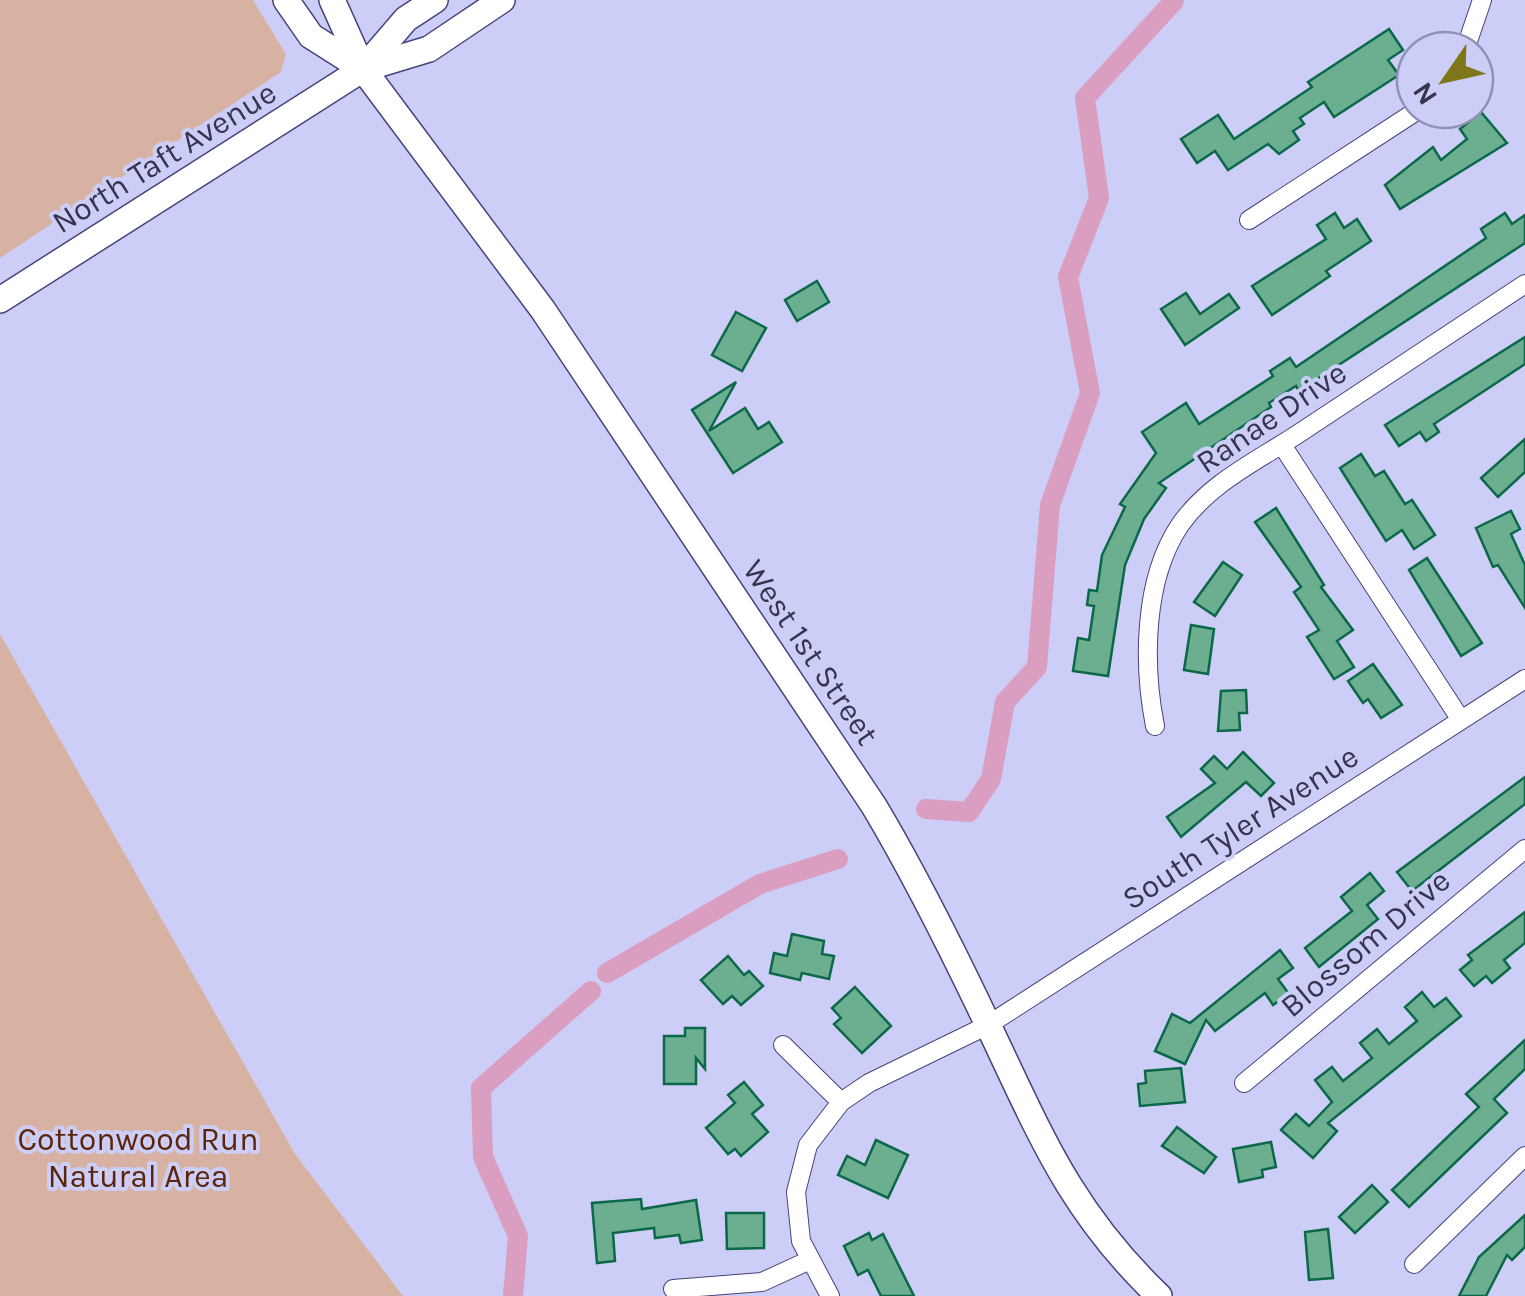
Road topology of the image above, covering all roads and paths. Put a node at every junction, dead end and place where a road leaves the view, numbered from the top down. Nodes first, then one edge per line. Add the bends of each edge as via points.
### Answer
1 (286, 0) edge
2 (332, 0) edge
3 (435, 0) edge
4 (502, 0) edge
5 (1482, 0) edge
6 (1472, 30) edge
7 (362, 69) junction
8 (1395, 125) edge
9 (1249, 220) dead end
10 (1525, 284) edge
11 (0, 300) edge
12 (1282, 445) junction
13 (1525, 679) edge
14 (1461, 720) junction
15 (1155, 726) dead end
16 (1525, 849) edge
17 (988, 1025) junction
18 (783, 1045) dead end
19 (1244, 1083) dead end
20 (841, 1102) junction
21 (1525, 1156) edge
22 (810, 1260) junction
23 (1414, 1264) dead end
24 (673, 1289) dead end
25 (830, 1296) edge
26 (1159, 1296) edge

1 - 7 main road, West 1st Street via 311,36
2 - 7 main road, West 1st Street
3 - 7 main road via 406,19
4 - 7 main road via 429,49
5 - 6 street
7 - 11 main road, North Taft Avenue
7 - 17 main road, West 1st Street via 543,310 874,806
8 - 9 street
10 - 12 street, Ranae Drive
12 - 14 street
12 - 15 street, Ranae Drive via 1207,496 1170,542 1151,618 1146,681
13 - 14 street, South Tyler Avenue
14 - 17 street, South Tyler Avenue
16 - 19 street, Blossom Drive
17 - 20 street, South Tyler Avenue
17 - 26 main road, West 1st Street via 1062,1181 1113,1251
18 - 20 street
20 - 22 street via 808,1146 798,1176 797,1226
21 - 23 street
22 - 24 street via 762,1282
22 - 25 street

